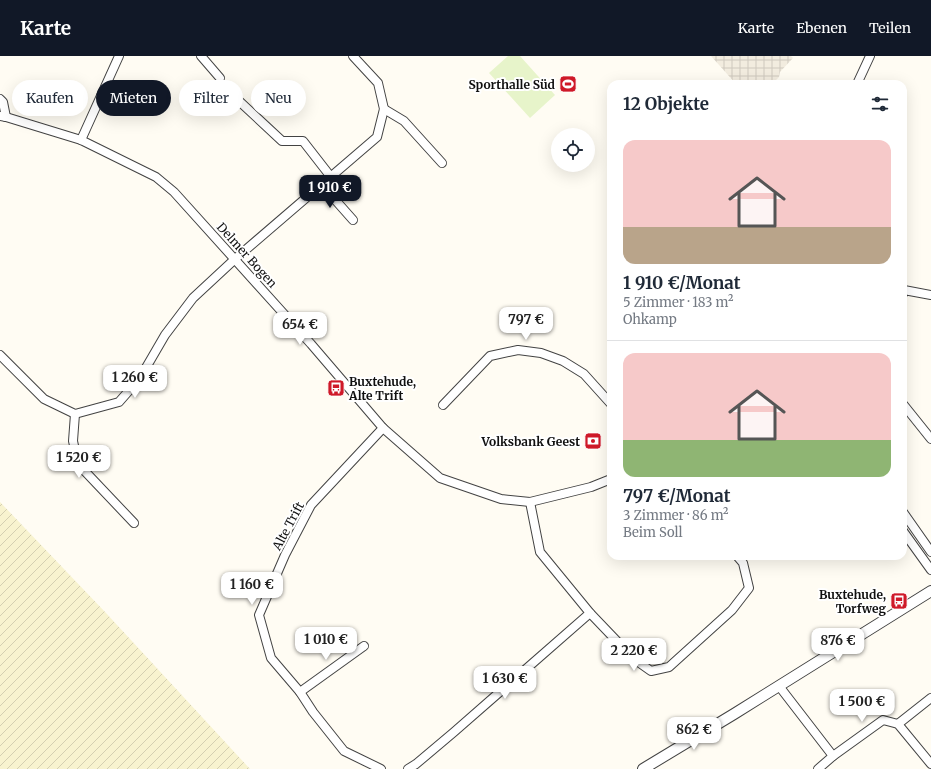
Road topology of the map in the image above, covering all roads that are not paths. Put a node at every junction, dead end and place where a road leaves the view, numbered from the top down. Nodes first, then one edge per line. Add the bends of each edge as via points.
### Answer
1 (119, 56) edge
2 (201, 56) edge
3 (353, 56) edge
4 (870, 56) edge
5 (220, 78) dead end
6 (859, 80) edge
7 (0, 99) edge
8 (243, 105) edge
9 (384, 109) junction
10 (3, 116) edge
11 (82, 140) junction
12 (442, 163) dead end
13 (331, 176) junction
14 (322, 185) junction
15 (354, 220) dead end
16 (234, 259) junction
17 (907, 291) edge
18 (931, 295) edge
19 (0, 355) edge
20 (607, 400) edge
21 (443, 405) dead end
22 (907, 409) edge
23 (75, 414) junction
24 (383, 428) junction
25 (931, 439) edge
26 (607, 481) edge
27 (530, 502) junction
28 (907, 518) edge
29 (134, 523) dead end
30 (907, 537) edge
31 (931, 552) edge
32 (740, 560) edge
33 (931, 570) edge
34 (931, 591) edge
35 (590, 613) junction
36 (364, 646) dead end
37 (779, 686) junction
38 (300, 692) junction
39 (931, 698) edge
40 (898, 724) junction
41 (833, 756) junction
42 (931, 764) edge
43 (381, 769) edge
44 (408, 769) edge
45 (643, 769) edge
46 (818, 769) edge

1 - 11 street
2 - 5 street
3 - 9 street via 378,83
4 - 6 street
7 - 10 street, Delmer Bogen via 3,102
8 - 13 street via 282,141 303,141
9 - 12 street via 404,121
9 - 13 street via 377,137
10 - 11 street, Delmer Bogen
11 - 16 street, Delmer Bogen via 156,176 174,192
13 - 14 street
14 - 15 street
14 - 16 street
16 - 23 street via 193,298 165,336 140,378 119,402
16 - 24 street, Delmer Bogen
17 - 18 street
19 - 23 street via 44,399
20 - 21 street via 584,374 563,361 541,353 518,350 490,356
22 - 25 street
23 - 29 street via 73,441 78,464
24 - 27 street, Delmer Bogen via 440,478 501,499
24 - 38 street, Alte Trift via 311,505 285,555 259,615 271,658
26 - 27 street, Delmer Bogen
27 - 35 street via 540,552
28 - 31 street
30 - 33 street
32 - 35 street via 749,588 732,610 669,667 651,671 634,660
34 - 37 street
35 - 44 street
36 - 38 street
37 - 41 street
37 - 45 street
38 - 43 street, Alte Trift via 344,751
39 - 40 street
40 - 41 street via 883,720
40 - 42 street
41 - 46 street

